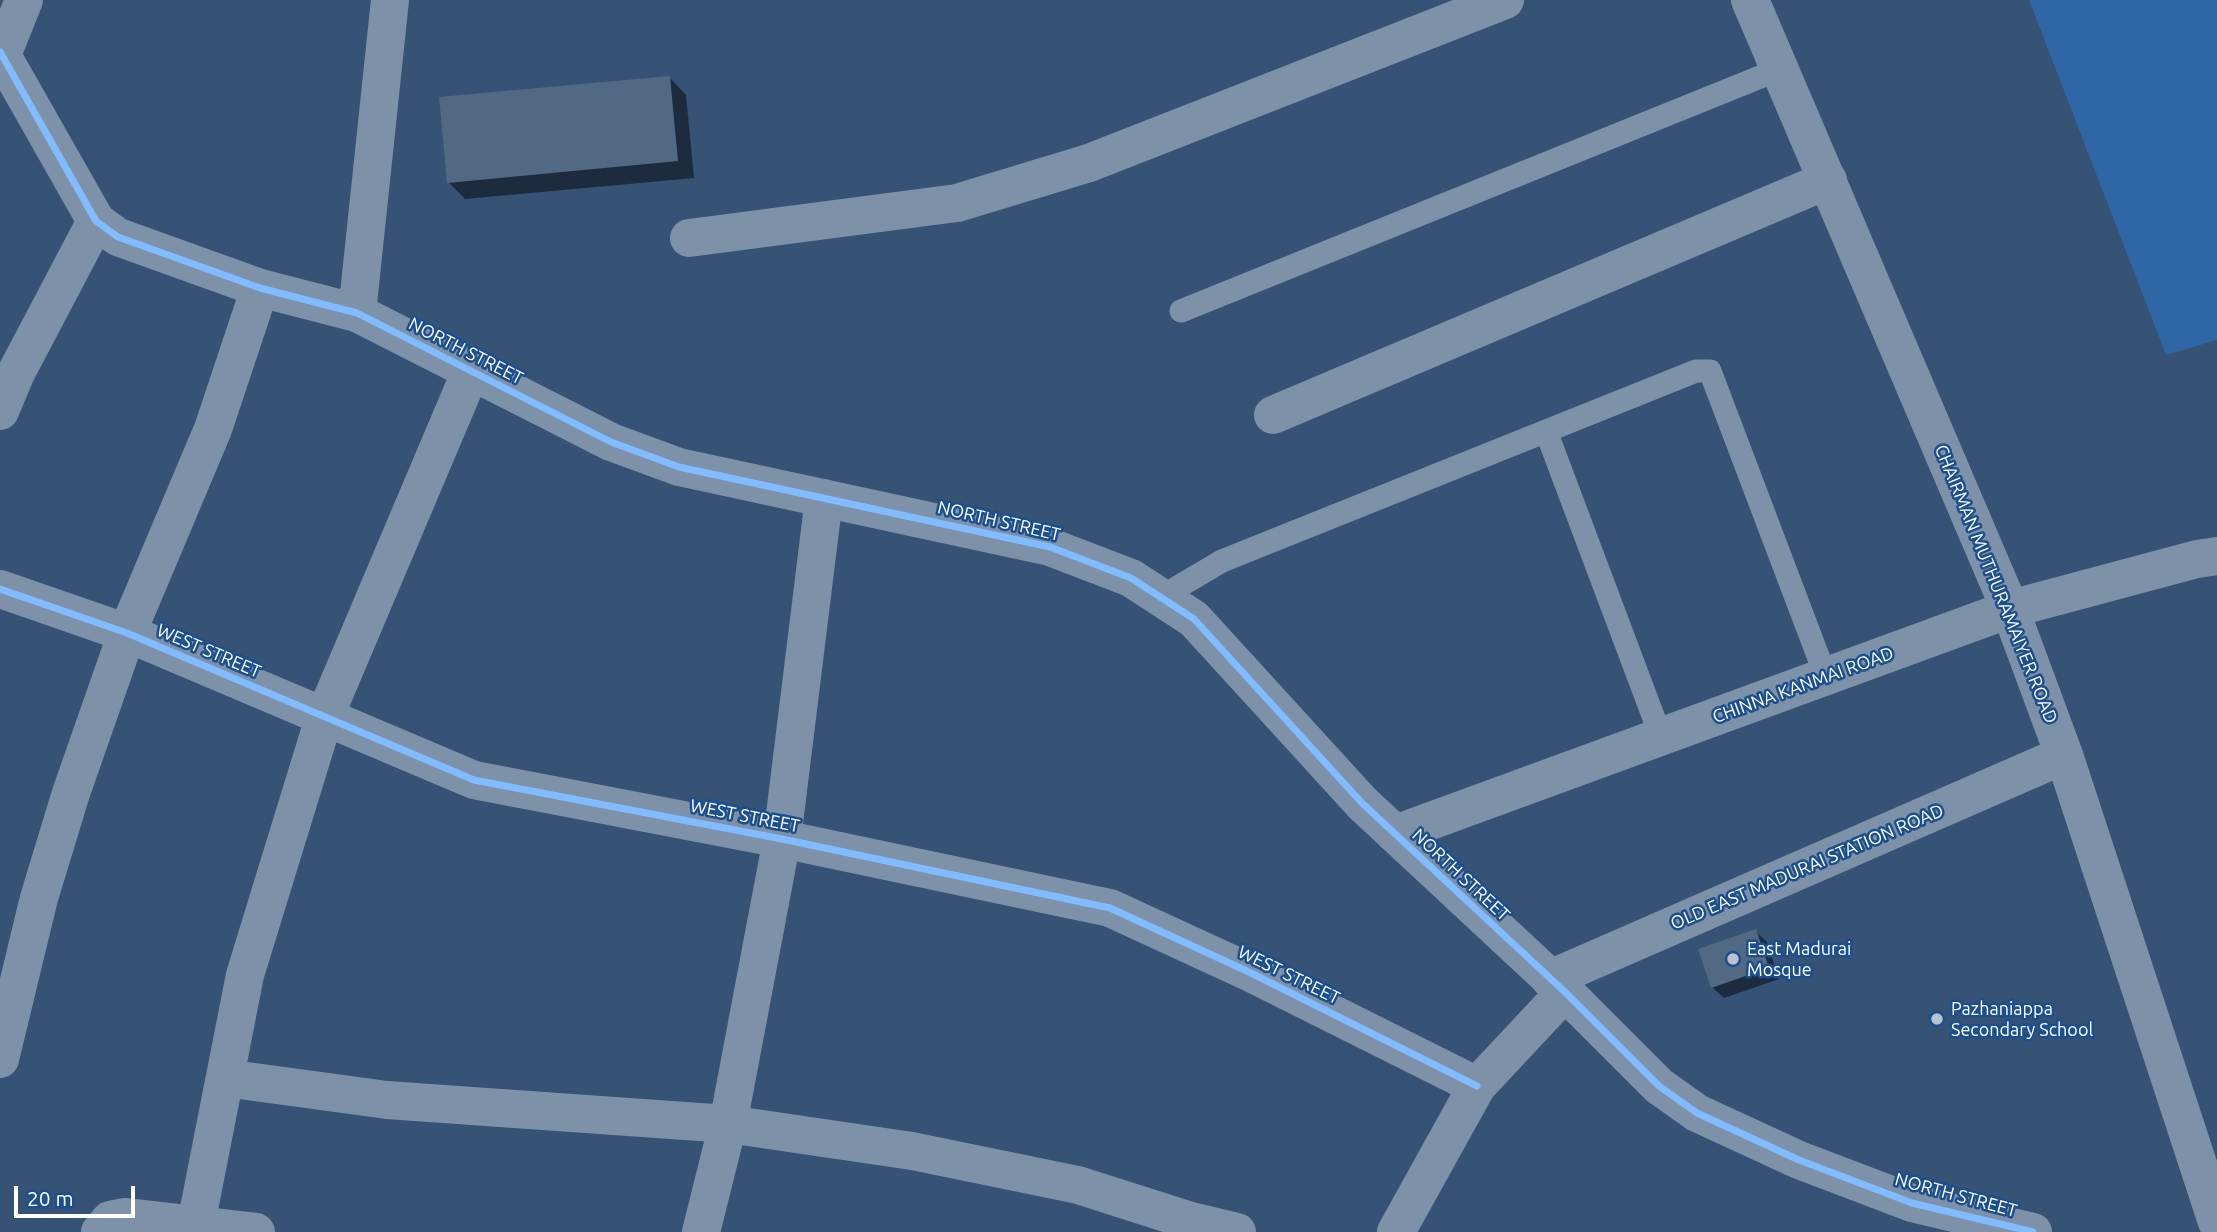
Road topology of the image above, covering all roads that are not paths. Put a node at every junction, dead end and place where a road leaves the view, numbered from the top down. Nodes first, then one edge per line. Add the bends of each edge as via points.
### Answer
1 (24, 0) edge
2 (390, 0) edge
3 (1505, 0) edge
4 (1750, 0) edge
5 (1, 53) edge
6 (1780, 69) junction
7 (1828, 180) junction
8 (96, 221) junction
9 (689, 238) dead end
10 (260, 288) junction
11 (1181, 311) dead end
12 (357, 313) junction
13 (471, 371) junction
14 (0, 411) edge
15 (1273, 415) dead end
16 (1546, 431) junction
17 (824, 498) junction
18 (2217, 556) edge
19 (0, 589) edge
20 (1161, 597) junction
21 (2010, 610) junction
22 (127, 633) junction
23 (1826, 677) junction
24 (324, 718) junction
25 (1661, 737) junction
26 (2064, 755) junction
27 (1395, 834) junction
28 (782, 839) junction
29 (1557, 986) junction
30 (0, 1059) edge
31 (225, 1078) junction
32 (1477, 1086) junction
33 (728, 1124) junction
34 (2217, 1222) edge
35 (195, 1224) junction
36 (100, 1232) edge
37 (256, 1232) edge
38 (701, 1232) edge
39 (1237, 1232) edge
40 (1396, 1232) edge
41 (2033, 1232) edge

1 - 5 street
2 - 12 street
3 - 9 street via 1089,163 957,203
4 - 6 street, CHAIRMAN MUTHURAMAIYER ROAD
5 - 8 street, NORTH STREET
6 - 7 street, CHAIRMAN MUTHURAMAIYER ROAD
6 - 11 lane
7 - 15 street
7 - 21 street, CHAIRMAN MUTHURAMAIYER ROAD
8 - 10 street, NORTH STREET via 118,237
8 - 14 street
10 - 12 street, NORTH STREET
10 - 22 street via 213,429
12 - 13 street, NORTH STREET
13 - 17 street, NORTH STREET via 611,442 667,463
13 - 24 street
16 - 20 lane via 1222,561
16 - 23 lane via 1696,371 1710,371
16 - 25 lane
17 - 20 street, NORTH STREET via 1050,547 1131,578
17 - 28 street
18 - 21 street, CHINNA KANMAI ROAD
19 - 22 street, WEST STREET
20 - 27 street, NORTH STREET via 1194,620
21 - 23 street, CHINNA KANMAI ROAD
21 - 26 street, CHAIRMAN MUTHURAMAIYER ROAD
22 - 24 street, WEST STREET
22 - 30 street via 39,898
23 - 25 street, CHINNA KANMAI ROAD
24 - 28 street, WEST STREET via 474,779
24 - 31 street via 245,975
25 - 27 street, CHINNA KANMAI ROAD
26 - 29 street, OLD EAST MADURAI STATION ROAD
26 - 34 street, CHAIRMAN MUTHURAMAIYER ROAD
27 - 29 street, NORTH STREET
28 - 32 street, WEST STREET via 1110,908
28 - 33 street
29 - 32 street
29 - 41 street, NORTH STREET via 1659,1086 1697,1113 1799,1160 1912,1203
31 - 33 street via 387,1100
31 - 35 street
32 - 40 street
33 - 38 street
33 - 39 street via 912,1151 1078,1185
35 - 36 street via 125,1217 110,1220
35 - 37 street

